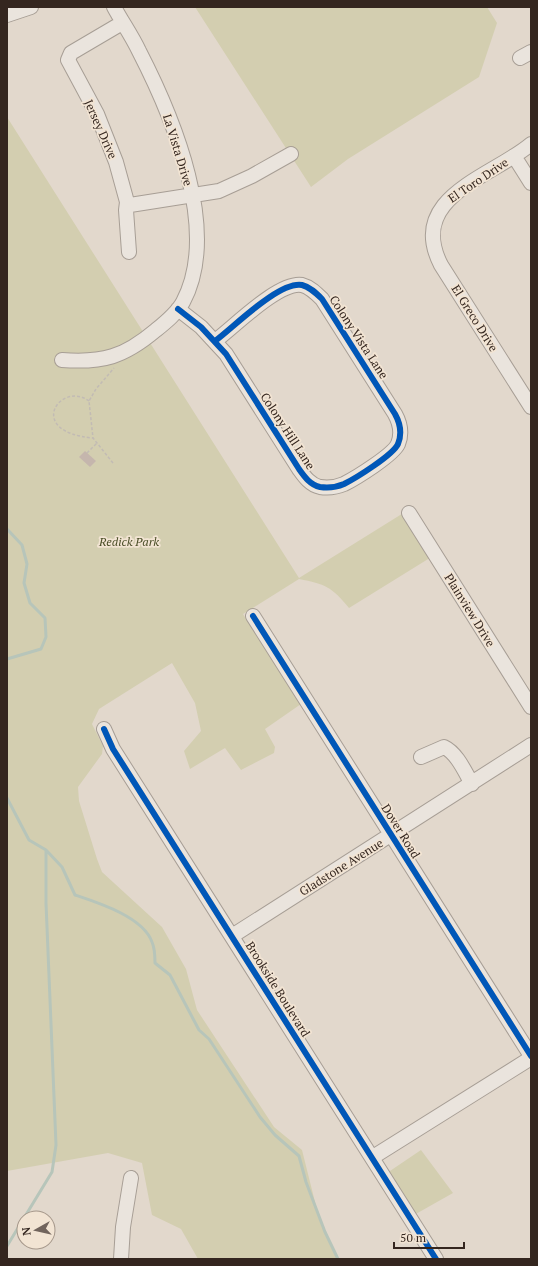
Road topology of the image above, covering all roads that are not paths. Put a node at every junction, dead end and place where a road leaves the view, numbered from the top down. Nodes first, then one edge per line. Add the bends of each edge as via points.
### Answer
1 (31, 7) edge
2 (114, 7) edge
3 (7, 15) edge
4 (122, 23) junction
5 (531, 144) edge
6 (291, 154) dead end
7 (514, 156) junction
8 (531, 183) edge
9 (192, 196) junction
10 (127, 200) junction
11 (434, 224) joint
12 (130, 252) dead end
13 (178, 309) junction
14 (215, 340) junction
15 (62, 360) dead end
16 (531, 407) edge
17 (400, 438) joint
18 (409, 513) dead end
19 (253, 616) dead end
20 (531, 707) edge
21 (104, 729) dead end
22 (531, 745) edge
23 (421, 757) dead end
24 (472, 784) junction
25 (390, 836) junction
26 (232, 936) junction
27 (531, 1057) edge
28 (373, 1157) junction
29 (131, 1178) dead end
30 (121, 1259) edge
31 (436, 1259) edge

1 - 3 street
2 - 4 street, La Vista Drive
4 - 9 street, La Vista Drive via 139,51 173,128 187,169
4 - 10 street, Jersey Drive via 71,53 68,60 97,114 116,162
5 - 7 street, El Toro Drive
6 - 9 street via 219,191
7 - 8 street
7 - 11 street, El Toro Drive via 446,202
9 - 10 street via 135,205
9 - 13 street, La Vista Drive via 196,260 193,277
10 - 12 street
11 - 16 street, El Greco Drive via 434,247 441,265
13 - 14 street, Colony Hill Lane
13 - 15 street, La Vista Drive via 127,352 104,359
14 - 17 street, Colony Hill Lane via 310,482 327,488 344,484 387,456 395,449
14 - 17 street, Colony Vista Lane via 279,291 302,285 310,289 322,299 395,414 400,426
18 - 20 street, Plainview Drive
19 - 25 street, Dover Road
21 - 26 street, Brookside Boulevard via 113,749
22 - 24 street, Gladstone Avenue
23 - 24 street via 444,748 448,749
24 - 25 street, Gladstone Avenue
25 - 26 street, Gladstone Avenue
25 - 27 street, Dover Road
26 - 28 street, Brookside Boulevard
27 - 28 street
28 - 31 street, Brookside Boulevard
29 - 30 street

